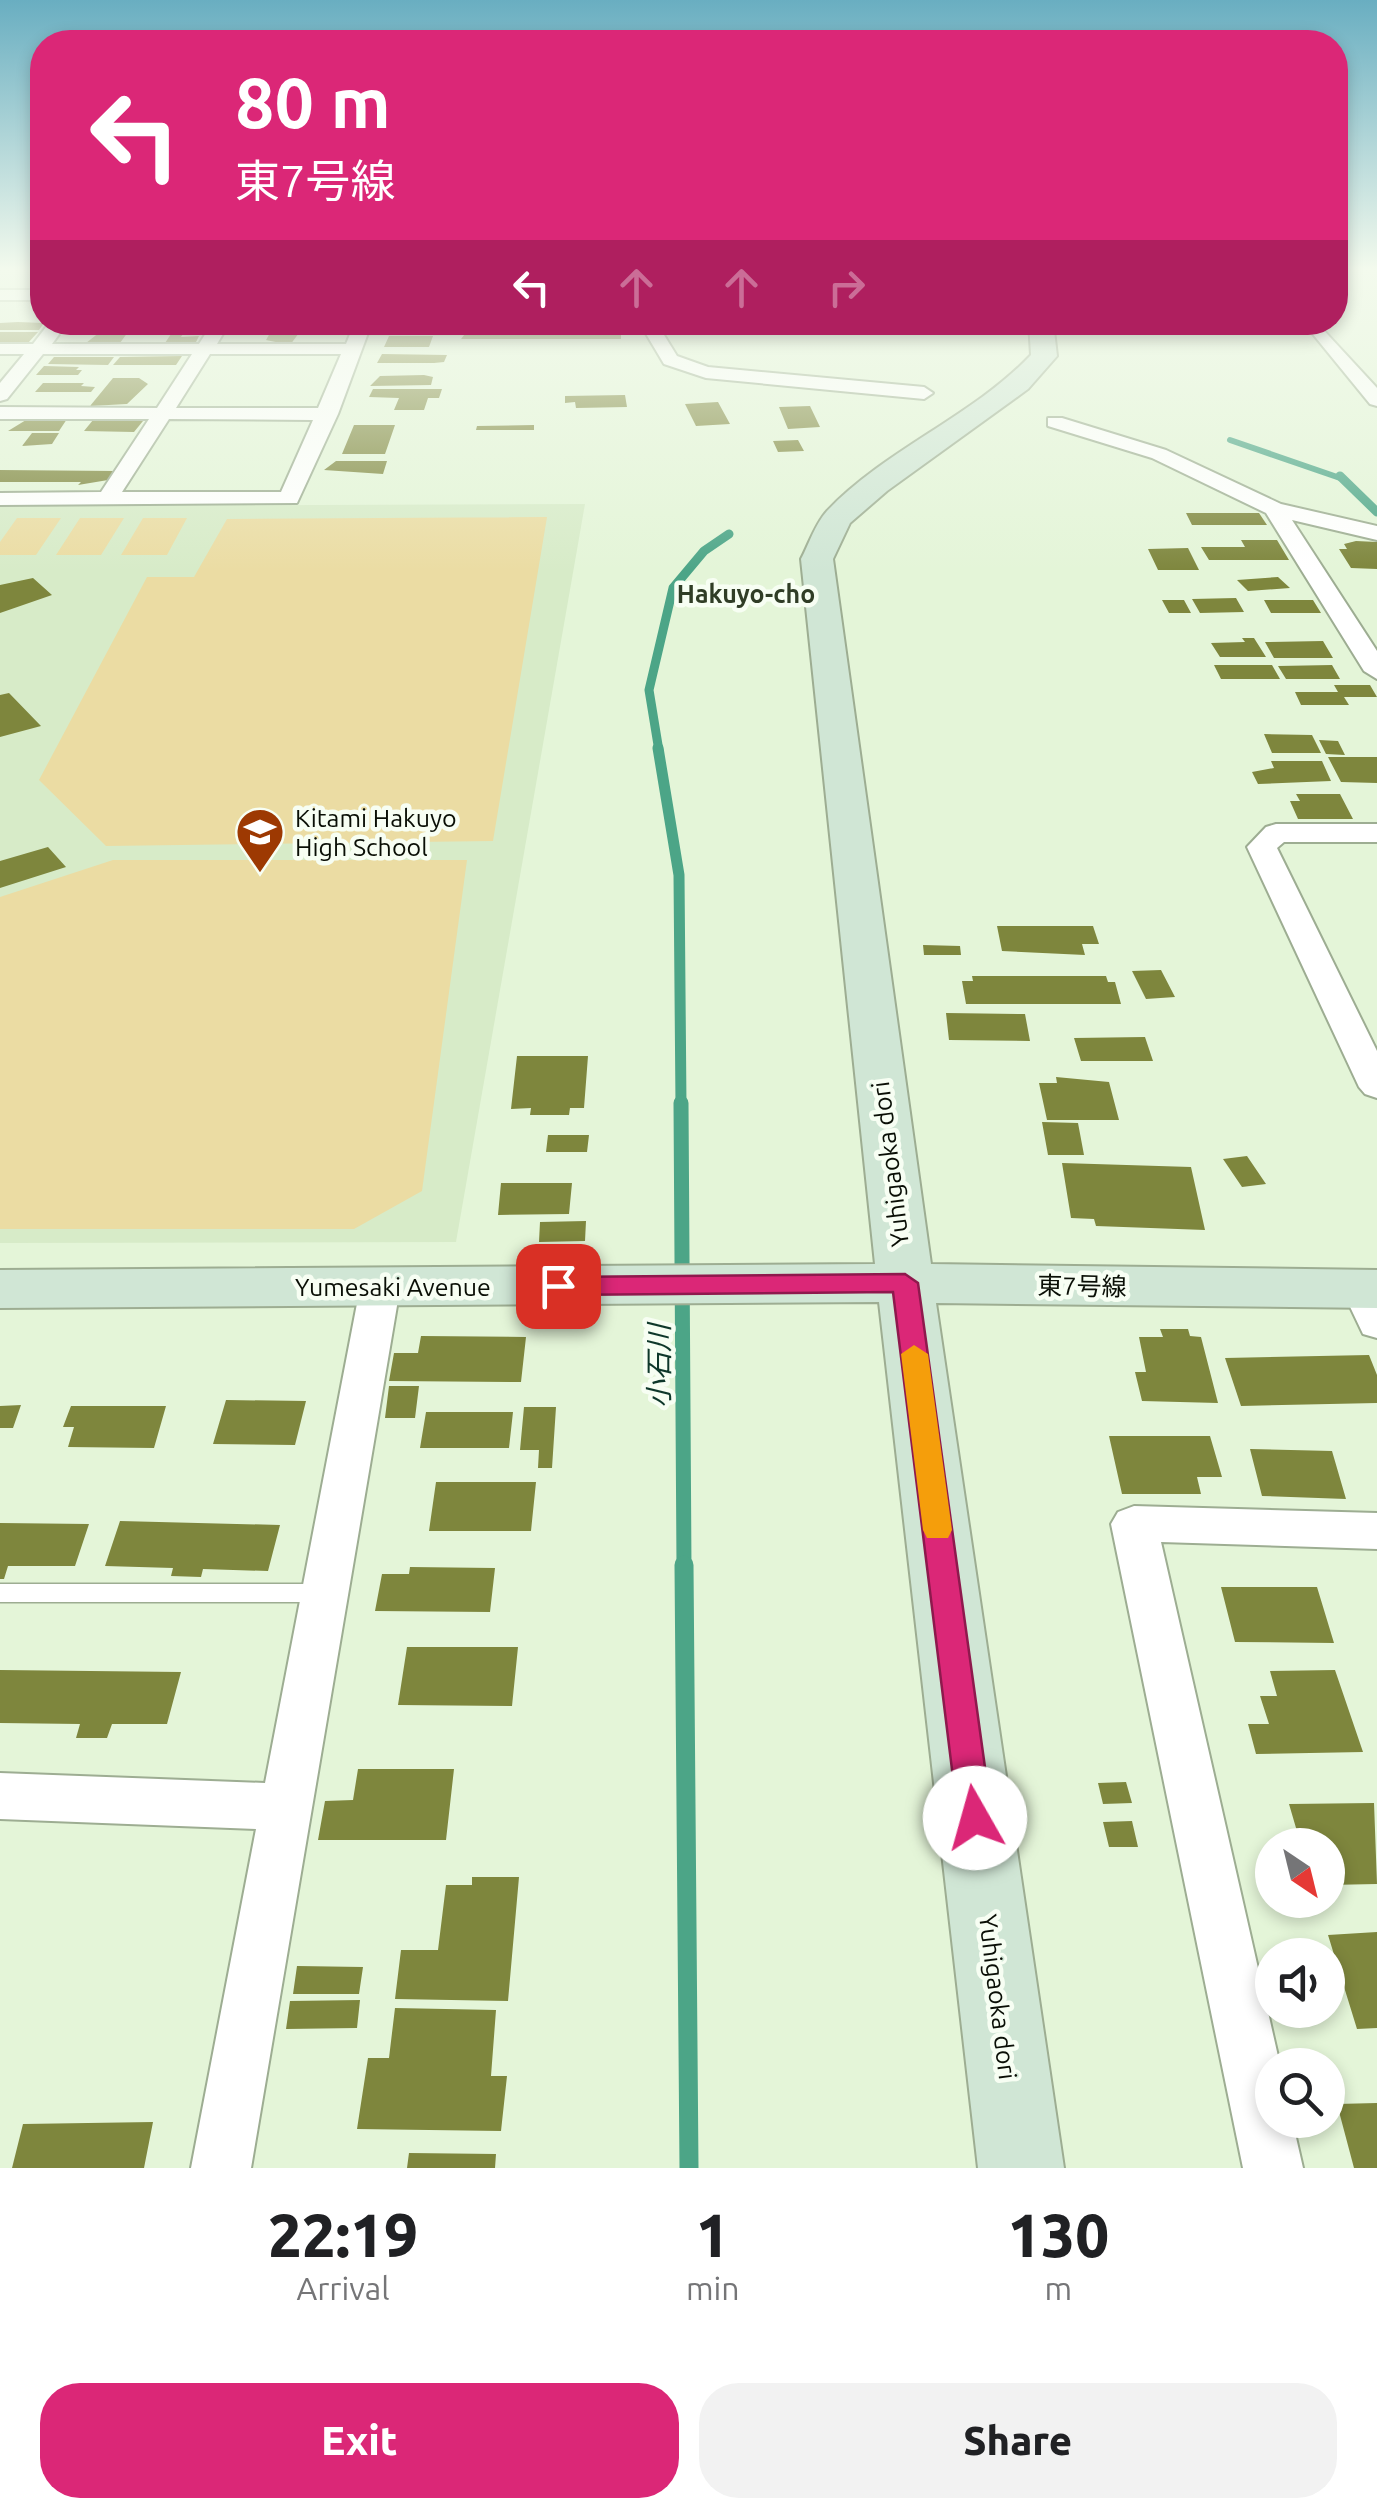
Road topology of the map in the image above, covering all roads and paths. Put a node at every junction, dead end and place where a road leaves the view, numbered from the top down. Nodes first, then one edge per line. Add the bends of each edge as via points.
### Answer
1 (21, 370) edge
2 (192, 370) edge
3 (345, 370) edge
4 (701, 370) edge
5 (1031, 370) edge
6 (1352, 370) edge
7 (924, 393) dead end
8 (0, 395) edge
9 (1377, 400) edge
10 (0, 413) edge
11 (163, 413) junction
12 (328, 414) junction
13 (1054, 422) dead end
14 (108, 498) junction
15 (0, 499) edge
16 (1274, 509) junction
17 (1377, 533) edge
18 (1377, 672) edge
19 (1377, 833) edge
20 (1377, 1087) edge
21 (905, 1283) junction
22 (786, 1284) joint
23 (0, 1288) edge
24 (380, 1288) junction
25 (1372, 1301) edge
26 (1377, 1531) edge
27 (0, 1593) edge
28 (323, 1593) junction
29 (0, 1796) edge
30 (286, 1807) junction
31 (221, 2168) edge
32 (1020, 2168) edge
33 (1272, 2168) edge

1 - 8 street
2 - 11 street
3 - 12 street
4 - 7 street
5 - 21 street, Yuhigaoka dori via 863,496 837,519 817,559
6 - 9 street
10 - 11 street
11 - 12 street
11 - 14 street
12 - 14 street via 289,498
13 - 16 street via 1159,454
14 - 15 street
16 - 17 street
16 - 18 street
19 - 20 street via 1276,833 1262,847
21 - 22 street, 東7号線
21 - 25 street, 東7号線
21 - 32 street, Yuhigaoka dori
22 - 24 street, Yumesaki Avenue
23 - 24 street, Yumesaki Avenue
24 - 28 street
26 - 33 street via 1134,1524
27 - 28 lane
28 - 30 street
29 - 30 street
30 - 31 street

